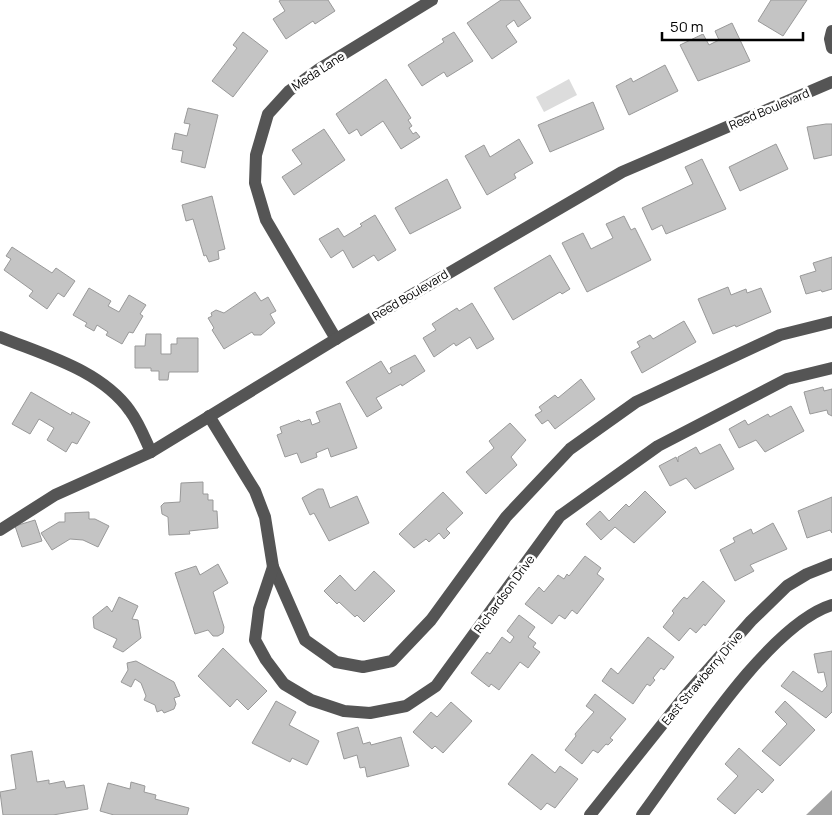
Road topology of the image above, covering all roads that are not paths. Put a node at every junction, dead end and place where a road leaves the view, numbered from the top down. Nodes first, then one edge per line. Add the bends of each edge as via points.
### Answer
1 (432, 0) edge
2 (832, 31) edge
3 (832, 48) edge
4 (832, 82) edge
5 (832, 322) edge
6 (0, 337) edge
7 (336, 339) junction
8 (832, 368) edge
9 (209, 416) junction
10 (151, 452) junction
11 (0, 530) edge
12 (832, 564) edge
13 (273, 567) junction
14 (832, 605) edge
15 (590, 815) edge
16 (642, 815) edge

1 - 7 street, Meda Lane via 289,90 268,114 256,155 255,183 266,220
2 - 3 street
4 - 7 street, Reed Boulevard via 622,172
5 - 13 street, Richardson Drive via 780,335 636,402 570,449 506,517 431,620 392,661 362,667 336,662 305,640
6 - 10 street via 66,364 106,386 130,410
7 - 9 street, Reed Boulevard
8 - 13 street, Richardson Drive via 787,379 658,446 560,516 436,686 406,706 370,714 344,711 311,700 284,684 255,640 259,609
9 - 10 street, Reed Boulevard
9 - 13 street, Richardson Drive via 255,491 265,518
10 - 11 street, Reed Boulevard via 55,495
12 - 15 street, East Strawberry Drive via 787,586 750,621
14 - 16 street via 805,618 762,657

